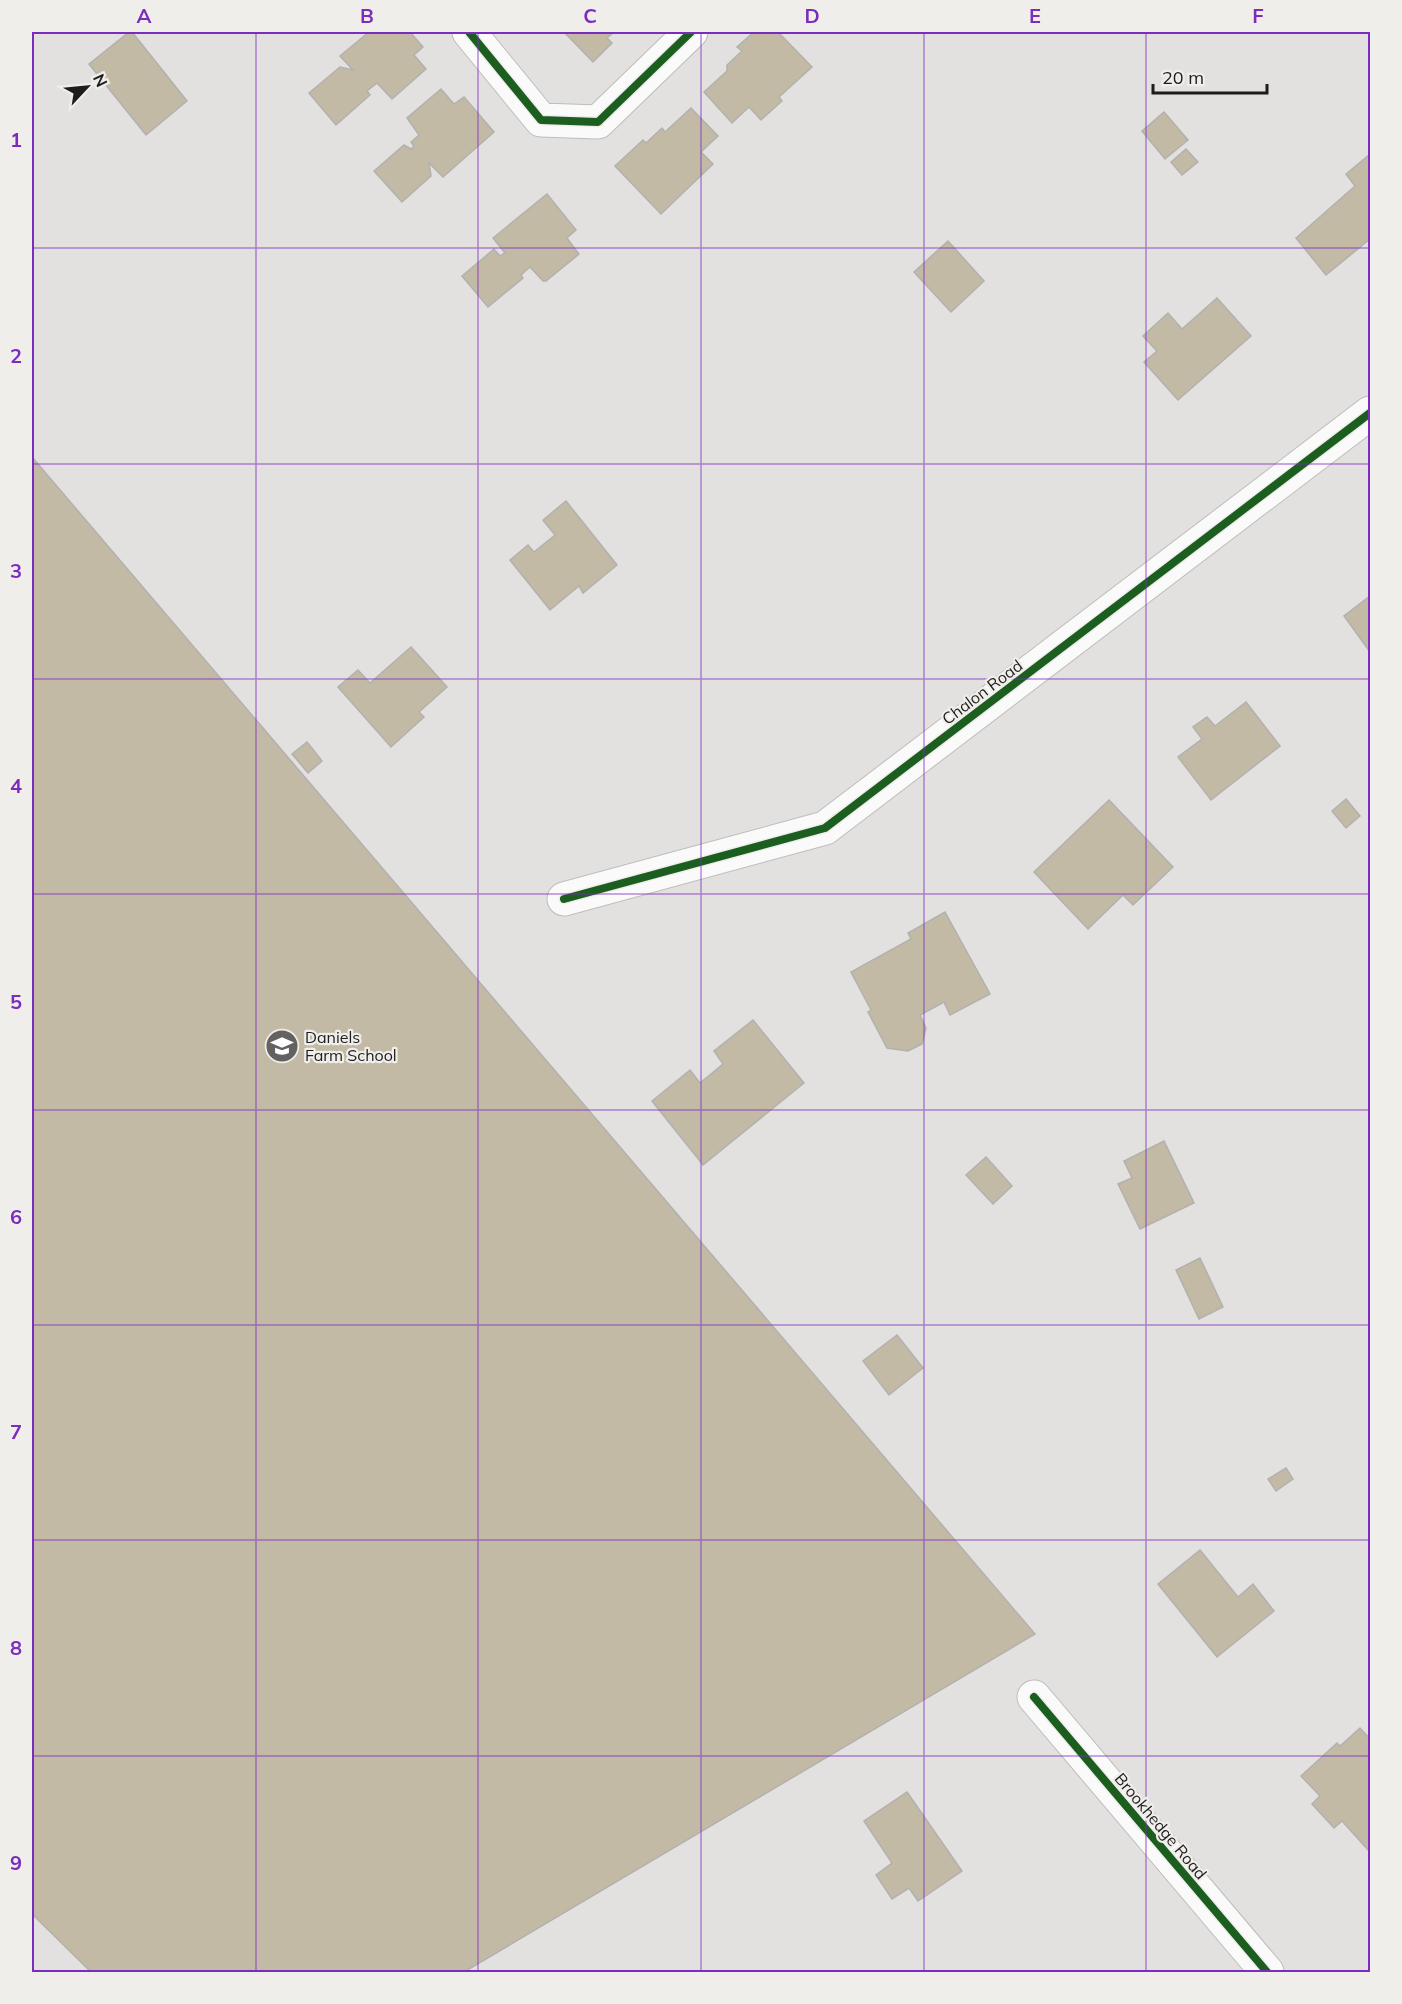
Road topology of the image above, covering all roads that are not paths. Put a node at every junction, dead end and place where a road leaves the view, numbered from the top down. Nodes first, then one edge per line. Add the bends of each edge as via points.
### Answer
1 (469, 32) edge
2 (691, 32) edge
3 (1371, 413) edge
4 (564, 898) dead end
5 (1034, 1697) dead end
6 (1267, 1972) edge

1 - 2 street via 541,120 598,122
3 - 4 street, Chalon Road via 825,828
5 - 6 street, Brookhedge Road

